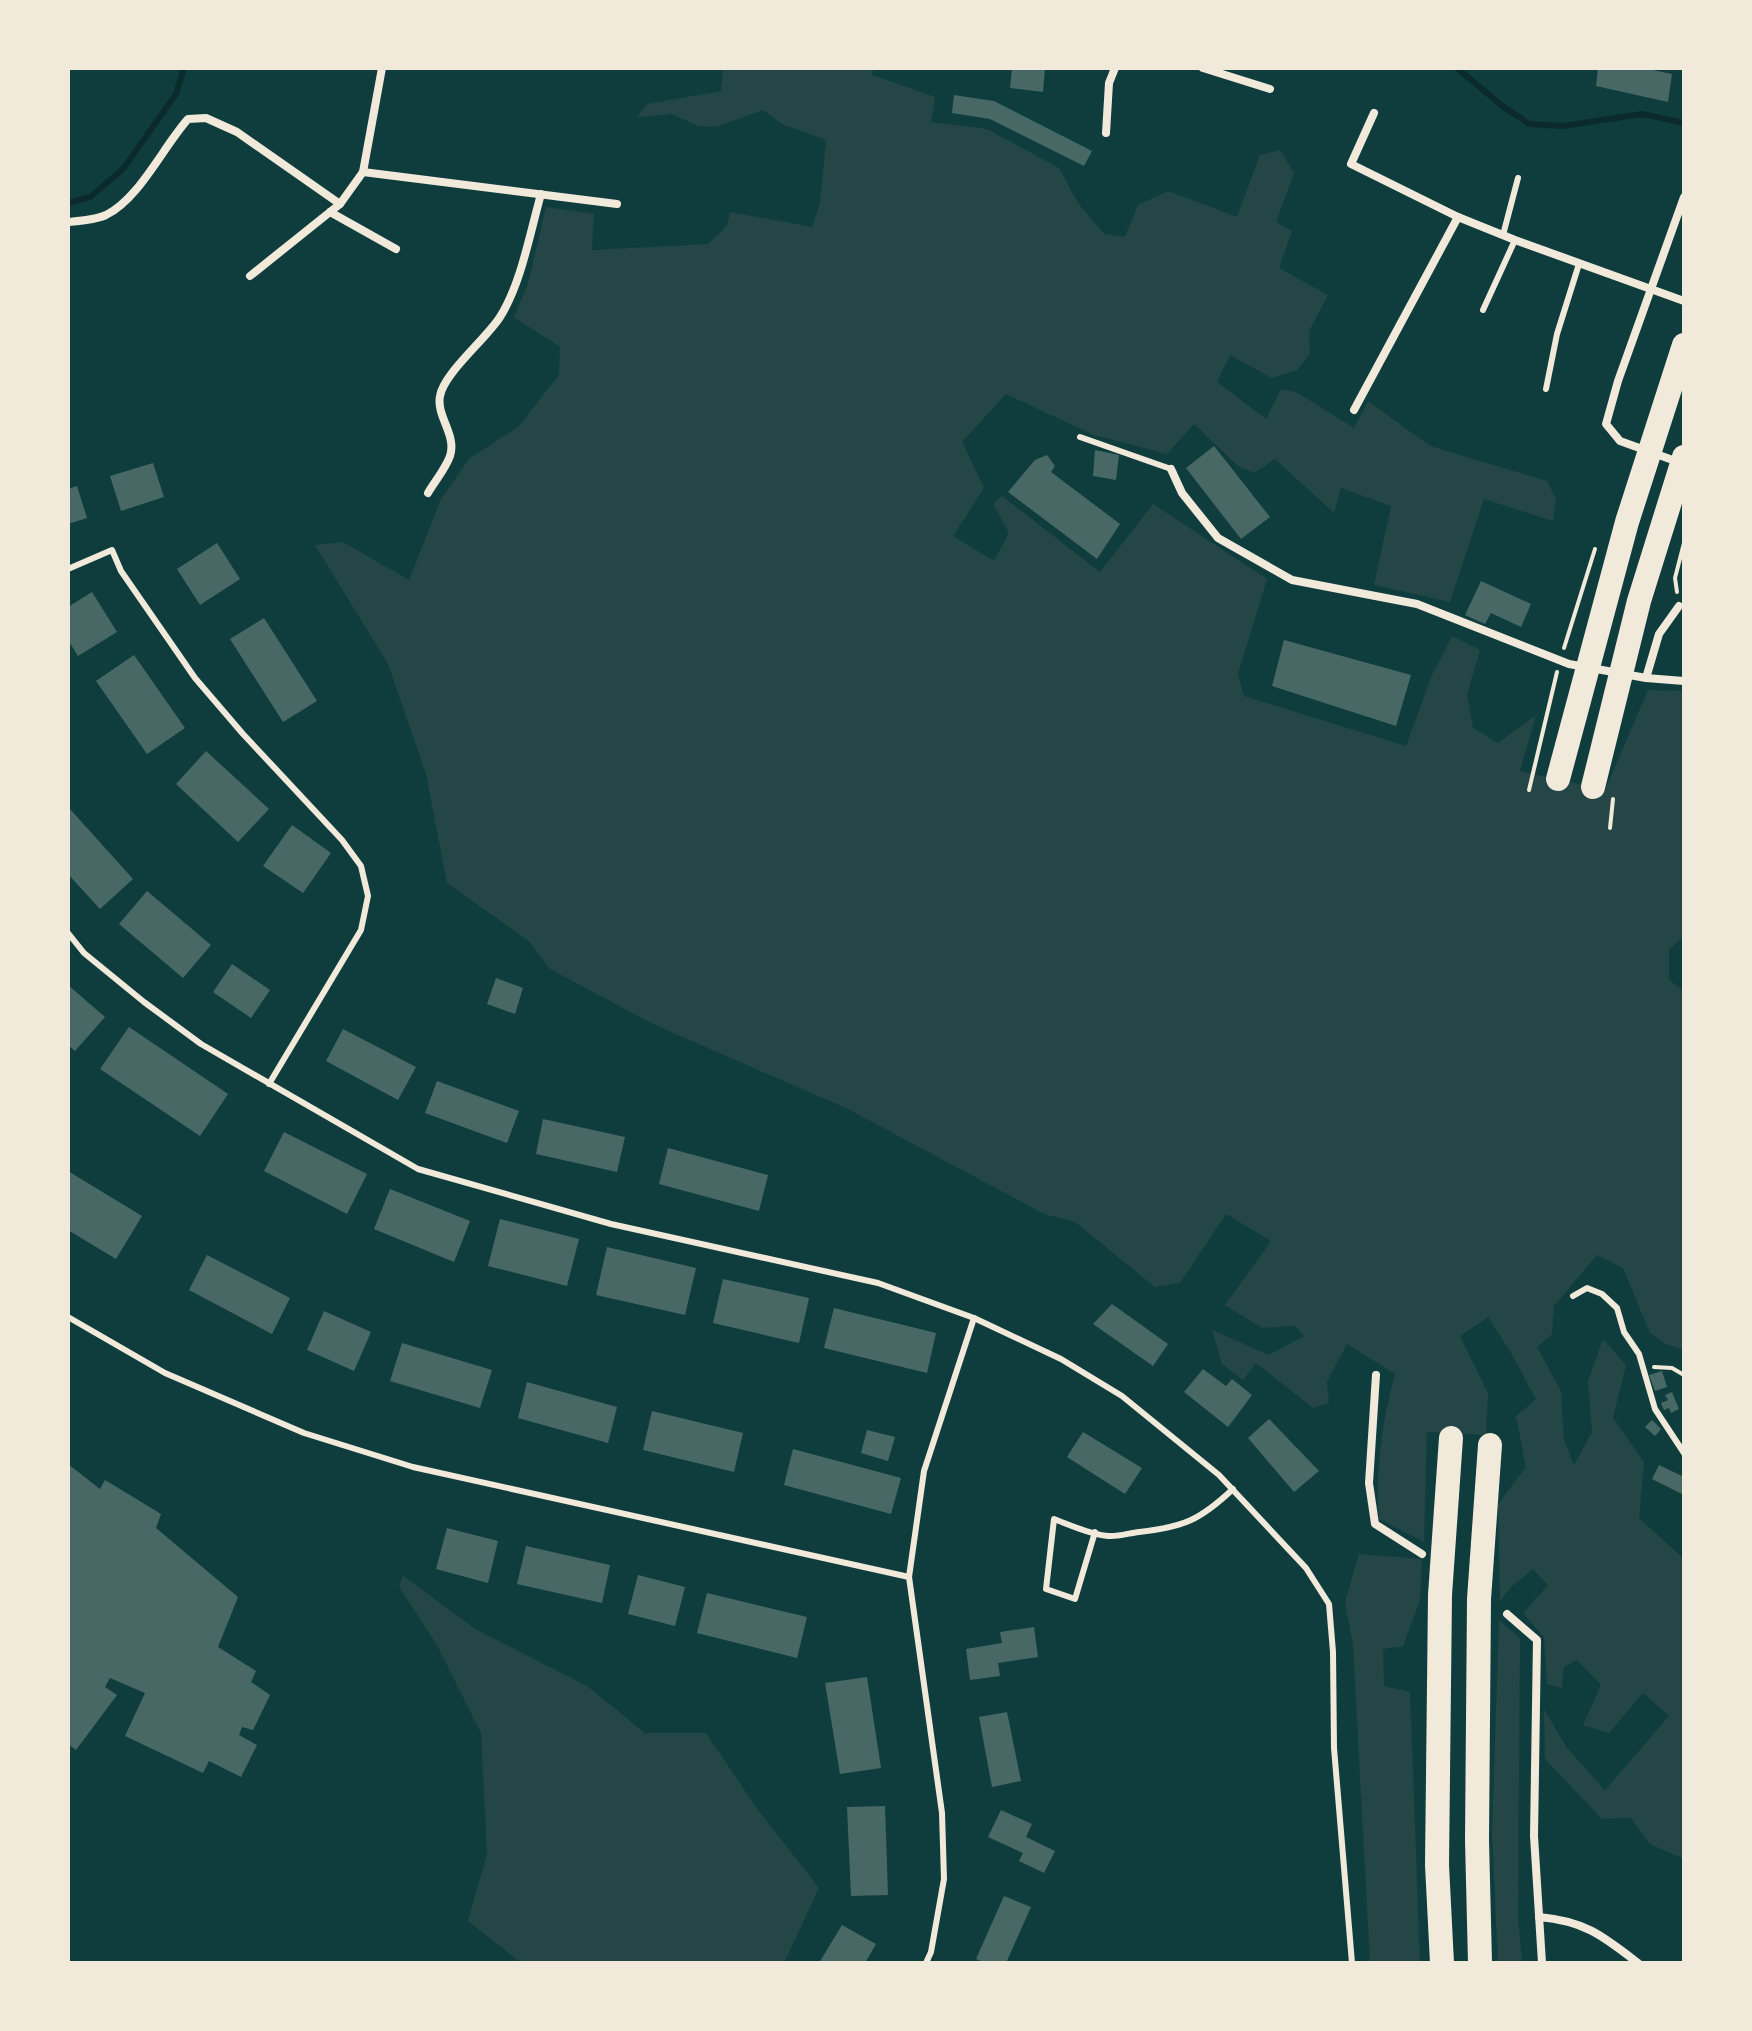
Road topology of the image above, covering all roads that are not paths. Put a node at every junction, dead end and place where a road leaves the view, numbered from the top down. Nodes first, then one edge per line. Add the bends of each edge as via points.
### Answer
1 (382, 68) edge
2 (1115, 68) edge
3 (1203, 68) edge
4 (1270, 89) dead end
5 (1374, 113) dead end
6 (1106, 133) dead end
7 (363, 172) junction
8 (1518, 178) dead end
9 (541, 194) junction
10 (1684, 197) edge
11 (340, 204) junction
12 (617, 204) dead end
13 (330, 212) junction
14 (1458, 217) junction
15 (68, 222) edge
16 (1503, 235) junction
17 (1515, 240) junction
18 (396, 249) dead end
19 (1579, 264) junction
20 (250, 276) dead end
21 (1650, 289) junction
22 (1684, 301) edge
23 (1483, 310) dead end
24 (1684, 345) edge
25 (1546, 389) dead end
26 (1354, 410) dead end
27 (1080, 437) dead end
28 (1684, 457) edge
29 (1684, 464) edge
30 (1171, 469) joint
31 (428, 493) dead end
32 (68, 569) edge
33 (1679, 606) road end
34 (1646, 678) junction
35 (1684, 681) edge
36 (1558, 779) dead end
37 (1593, 787) dead end
38 (68, 933) edge
39 (269, 1084) junction
40 (1573, 1296) dead end
41 (68, 1317) edge
42 (974, 1318) junction
43 (1376, 1375) dead end
44 (1451, 1438) dead end
45 (1490, 1445) dead end
46 (1684, 1453) edge
47 (1233, 1489) junction
48 (1095, 1532) junction
49 (1422, 1554) dead end
50 (909, 1577) junction
51 (1507, 1614) dead end
52 (1539, 1917) junction
53 (926, 1963) edge
54 (1352, 1963) edge
55 (1442, 1963) edge
56 (1480, 1963) edge
57 (1542, 1963) edge
58 (1638, 1963) edge

1 - 7 street
2 - 6 street
3 - 4 street
5 - 14 street via 1351,164
7 - 9 street
7 - 11 street
8 - 16 lane
9 - 12 street
9 - 31 street via 511,298 440,395 451,454
10 - 21 street
11 - 13 street
11 - 15 street via 237,132 206,118 188,119 133,193 106,215
13 - 18 street
13 - 20 street
14 - 16 street
14 - 26 street
16 - 17 street
17 - 19 street
17 - 23 lane
19 - 21 street
19 - 25 lane
21 - 22 street
21 - 29 street via 1606,424 1620,441
24 - 36 highway via 1627,522
27 - 30 lane
28 - 37 highway via 1639,601
30 - 34 street via 1182,493 1218,538 1292,580 1417,604 1560,661
32 - 39 lane via 112,550 195,678 361,866 368,896 361,930
33 - 34 street via 1659,634
34 - 35 street
38 - 39 lane via 84,953 144,1002
39 - 42 lane via 418,1169 611,1224 878,1283
40 - 46 lane via 1587,1288 1617,1308 1624,1332 1639,1354 1655,1409
41 - 50 lane via 165,1373 304,1433 413,1467
42 - 47 lane via 1061,1359 1122,1396
42 - 50 lane via 924,1471
43 - 49 street via 1369,1483 1375,1524
44 - 55 highway via 1439,1625 1437,1865
45 - 56 highway via 1479,1599
47 - 48 lane via 1192,1521 1162,1530 1107,1536
47 - 54 lane via 1306,1568 1329,1604 1334,1748
48 - 48 lane via 1054,1519 1046,1589 1075,1599
50 - 53 lane via 942,1813 944,1879
51 - 52 street via 1537,1640 1534,1836
52 - 57 street
52 - 58 street via 1569,1919

